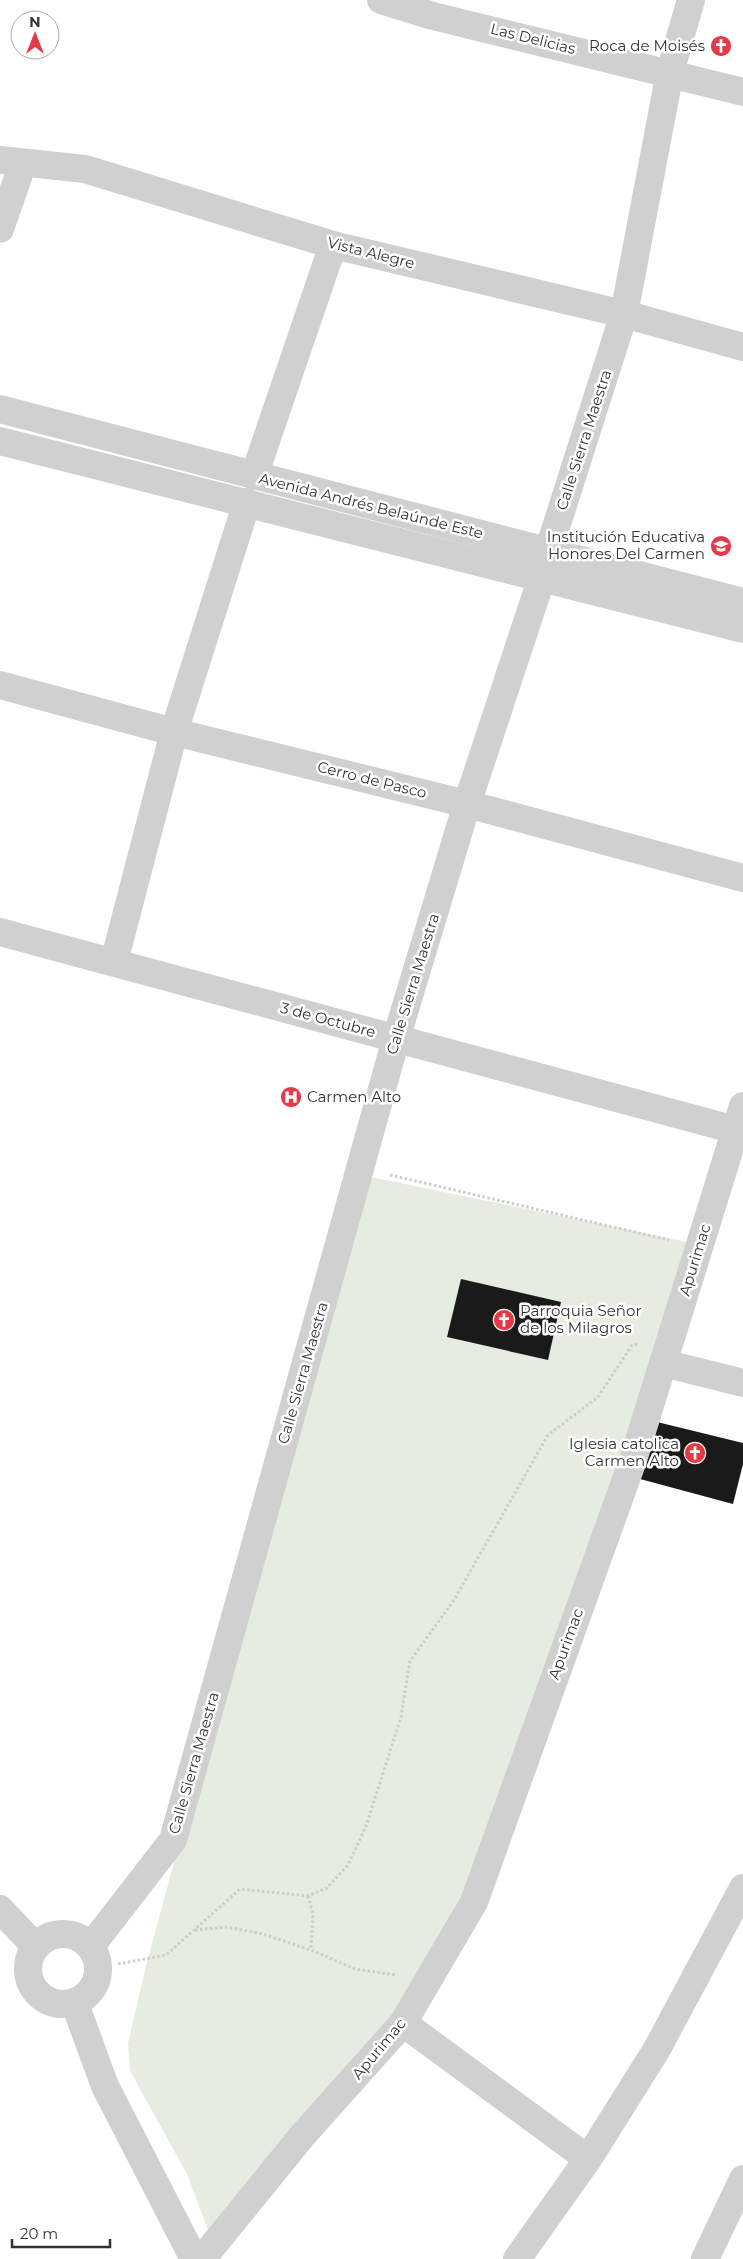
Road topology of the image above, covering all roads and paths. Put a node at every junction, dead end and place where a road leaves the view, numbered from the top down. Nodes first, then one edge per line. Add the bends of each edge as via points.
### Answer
1 (381, 0) edge
2 (691, 0) edge
3 (670, 72) junction
4 (743, 92) edge
5 (12, 161) edge
6 (0, 229) edge
7 (333, 245) junction
8 (624, 314) junction
9 (743, 347) edge
10 (0, 409) edge
11 (0, 441) edge
12 (250, 489) junction
13 (545, 564) junction
14 (743, 602) edge
15 (743, 628) edge
16 (0, 685) edge
17 (174, 732) junction
18 (467, 804) junction
19 (743, 878) edge
20 (0, 932) edge
21 (114, 962) junction
22 (396, 1039) junction
23 (741, 1123) edge
24 (360, 1168) junction
25 (699, 1247) junction
26 (671, 1336) junction
27 (663, 1363) junction
28 (743, 1383) edge
29 (742, 1889) edge
30 (308, 1896) junction
31 (0, 1909) edge
32 (194, 1930) junction
33 (35, 1946) junction
34 (311, 1950) junction
35 (95, 1956) junction
36 (398, 1975) dead end
37 (75, 2004) junction
38 (403, 2024) junction
39 (588, 2159) junction
40 (743, 2179) edge
41 (194, 2259) edge
42 (202, 2259) edge
43 (517, 2259) edge
44 (705, 2259) edge

1 - 3 street, Las Delicias via 433,16
2 - 3 street, Calle Sierra Maestra
3 - 4 street, Las Delicias
3 - 8 street, Calle Sierra Maestra
5 - 6 street
5 - 7 street, Vista Alegre via 85,169
7 - 8 street, Vista Alegre
7 - 12 street
8 - 9 street, Vista Alegre
8 - 13 street, Calle Sierra Maestra
10 - 12 street, Avenida Andrés Belaúnde Este
11 - 12 street, Avenida Andrés Belaúnde Este
12 - 13 street, Avenida Andrés Belaúnde Este
12 - 17 street
13 - 14 street, Avenida Andrés Belaúnde Este
13 - 15 street, Avenida Andrés Belaúnde Este
13 - 18 street, Calle Sierra Maestra
16 - 17 street, Cerro de Pasco
17 - 18 street, Cerro de Pasco
17 - 21 street
18 - 19 street, Cerro de Pasco
18 - 22 street, Calle Sierra Maestra
20 - 21 street, 3 de Octubre
21 - 22 street, 3 de Octubre
22 - 23 street, 3 de Octubre
22 - 24 street, Calle Sierra Maestra
23 - 25 street, Apurimac
24 - 25 path
24 - 35 street, Calle Sierra Maestra via 173,1840
25 - 26 street, Apurimac
26 - 27 street, Apurimac
26 - 30 path via 632,1345 598,1397 548,1435 454,1600 410,1661 401,1717 366,1826 348,1865 326,1888
27 - 28 street
27 - 38 street, Apurimac via 633,1460 474,1902
29 - 39 street via 658,2049
30 - 32 path via 240,1889
30 - 34 path via 313,1914
31 - 33 street
32 - 34 path via 227,1927 263,1934
32 - 35 path via 166,1955
33 - 35 street via 53,1934 73,1934
33 - 37 street via 26,1968 33,1990 52,2004
34 - 36 path via 355,1969
35 - 37 street via 93,1990
37 - 41 street via 105,2086
38 - 39 street
38 - 42 street, Apurimac via 302,2136
39 - 43 street
40 - 44 street

